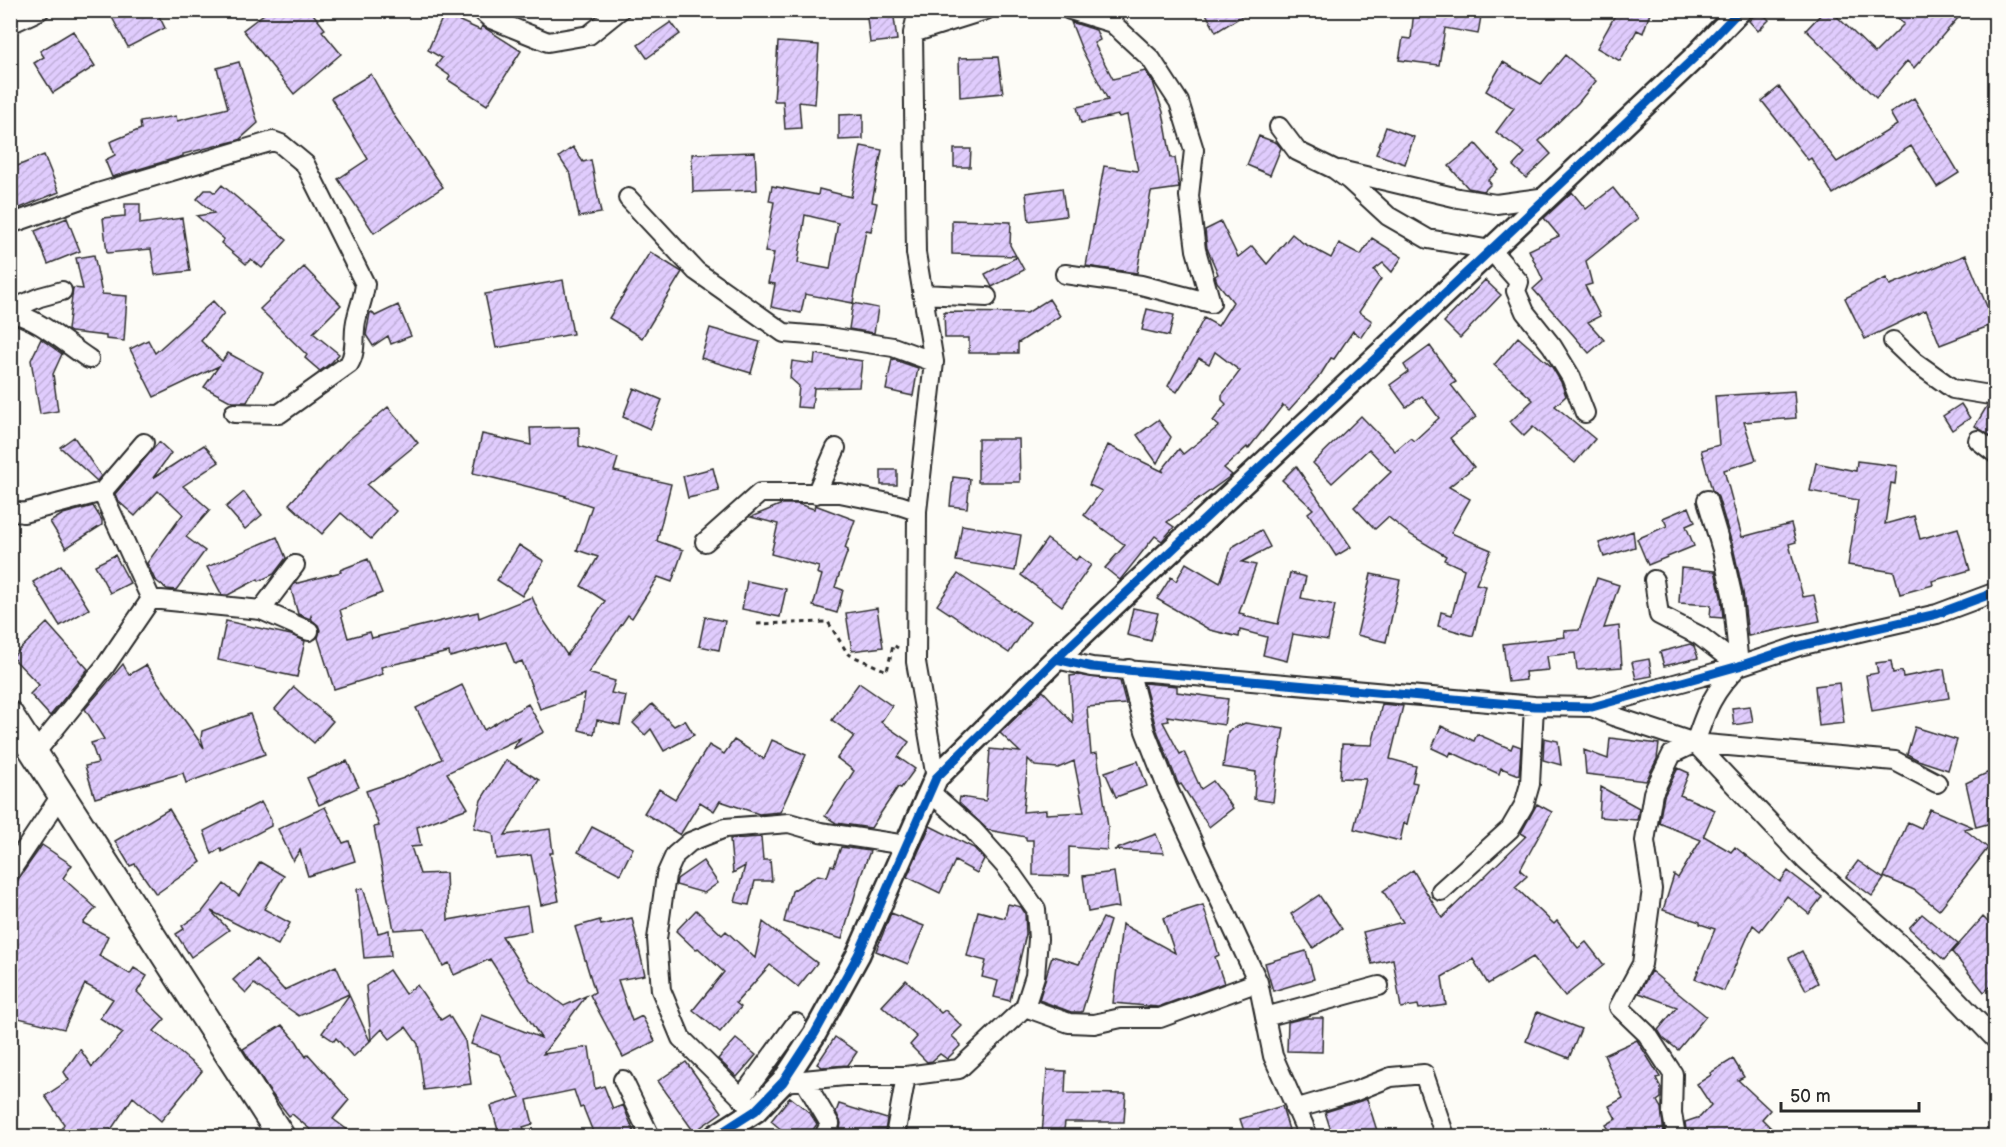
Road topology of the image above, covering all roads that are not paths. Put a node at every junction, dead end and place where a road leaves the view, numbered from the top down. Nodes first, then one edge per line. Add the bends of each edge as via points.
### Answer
1 (40, 10) edge
2 (481, 10) edge
3 (620, 10) edge
4 (918, 10) edge
5 (986, 10) edge
6 (1070, 10) edge
7 (1119, 10) edge
8 (1740, 10) edge
9 (1101, 20) junction
10 (10, 24) edge
11 (913, 33) junction
12 (1279, 128) dead end
13 (1334, 169) junction
14 (1547, 197) junction
15 (628, 198) dead end
16 (10, 224) edge
17 (1491, 250) junction
18 (1065, 274) dead end
19 (62, 291) dead end
20 (922, 294) junction
21 (987, 297) dead end
22 (10, 311) edge
23 (1893, 341) dead end
24 (89, 359) dead end
25 (934, 362) junction
26 (1995, 396) edge
27 (1585, 412) dead end
28 (234, 413) dead end
29 (1978, 440) dead end
30 (144, 443) dead end
31 (836, 448) dead end
32 (1995, 454) edge
33 (102, 492) junction
34 (816, 494) junction
35 (1707, 500) dead end
36 (10, 510) edge
37 (917, 511) junction
38 (705, 542) dead end
39 (295, 565) dead end
40 (1654, 580) dead end
41 (1995, 592) edge
42 (151, 599) junction
43 (261, 610) junction
44 (309, 631) dead end
45 (1056, 659) junction
46 (1739, 666) junction
47 (1129, 669) junction
48 (1534, 706) junction
49 (1592, 707) junction
50 (10, 715) edge
51 (1695, 743) junction
52 (35, 753) junction
53 (1937, 783) dead end
54 (933, 785) junction
55 (62, 794) junction
56 (906, 845) junction
57 (10, 872) edge
58 (1441, 891) dead end
59 (1258, 982) junction
60 (1379, 986) dead end
61 (1026, 1007) junction
62 (1265, 1017) junction
63 (796, 1023) dead end
64 (1995, 1040) edge
65 (906, 1076) junction
66 (623, 1080) dead end
67 (794, 1081) junction
68 (1295, 1109) junction
69 (744, 1117) edge
70 (281, 1137) edge
71 (650, 1137) edge
72 (716, 1137) edge
73 (824, 1137) edge
74 (895, 1137) edge
75 (1306, 1137) edge
76 (1445, 1137) edge
77 (1676, 1137) edge

1 - 10 street
2 - 3 street via 491,19 548,42 589,35
4 - 11 street
5 - 11 street
6 - 9 street
7 - 9 street
8 - 14 street
9 - 18 street via 1112,23 1151,59 1179,102 1194,150 1189,196 1196,250 1211,303 1141,285
11 - 20 street via 916,253
12 - 13 street via 1297,151
13 - 14 street via 1496,204
13 - 17 street via 1388,216 1428,239
14 - 17 street
15 - 25 street via 696,271 784,333 893,348
16 - 28 street via 98,193 273,141 305,164 365,284 356,318 354,355 349,364 279,414
17 - 27 street via 1519,282 1516,291 1525,312 1571,377
17 - 45 street
19 - 22 street
20 - 21 street
20 - 25 street
22 - 24 street via 52,331
23 - 26 street via 1953,389
25 - 37 street
29 - 32 street
30 - 33 street
31 - 34 street
33 - 36 street via 23,513
33 - 42 street
34 - 37 street via 840,493
34 - 38 street via 760,493
35 - 46 street via 1732,594
37 - 54 street via 916,662
39 - 43 street
40 - 46 street via 1659,615 1700,636
41 - 46 street via 1937,614 1799,646
42 - 43 street
42 - 52 street via 106,665
43 - 44 street
45 - 47 street via 1092,667
45 - 54 street
46 - 49 street
46 - 51 street via 1721,684 1705,711
47 - 48 street
47 - 59 street via 1145,731 1167,787
48 - 49 street
48 - 58 street via 1530,784 1524,805 1510,829
49 - 51 street
50 - 52 main road
51 - 53 street via 1895,761
51 - 64 street via 1806,861 1926,968
51 - 77 street via 1672,754 1653,793 1645,841 1652,889 1642,964 1619,1007 1647,1034 1672,1074
52 - 55 main road
54 - 56 street
54 - 61 street via 1007,868 1036,909 1035,976
55 - 57 street
55 - 70 main road
56 - 67 street via 858,955 814,1034
56 - 69 street via 820,832 789,823 725,828 690,842 675,855 666,875 657,939 661,990 681,1038
59 - 61 street via 1160,1018 1069,1023
59 - 62 street
60 - 62 street
61 - 65 street via 959,1070
62 - 68 street via 1273,1056
63 - 69 street
65 - 67 street
65 - 74 street
66 - 71 street
67 - 69 street
67 - 73 street via 830,1124
68 - 75 street
68 - 76 street via 1391,1077 1425,1074
69 - 72 street

